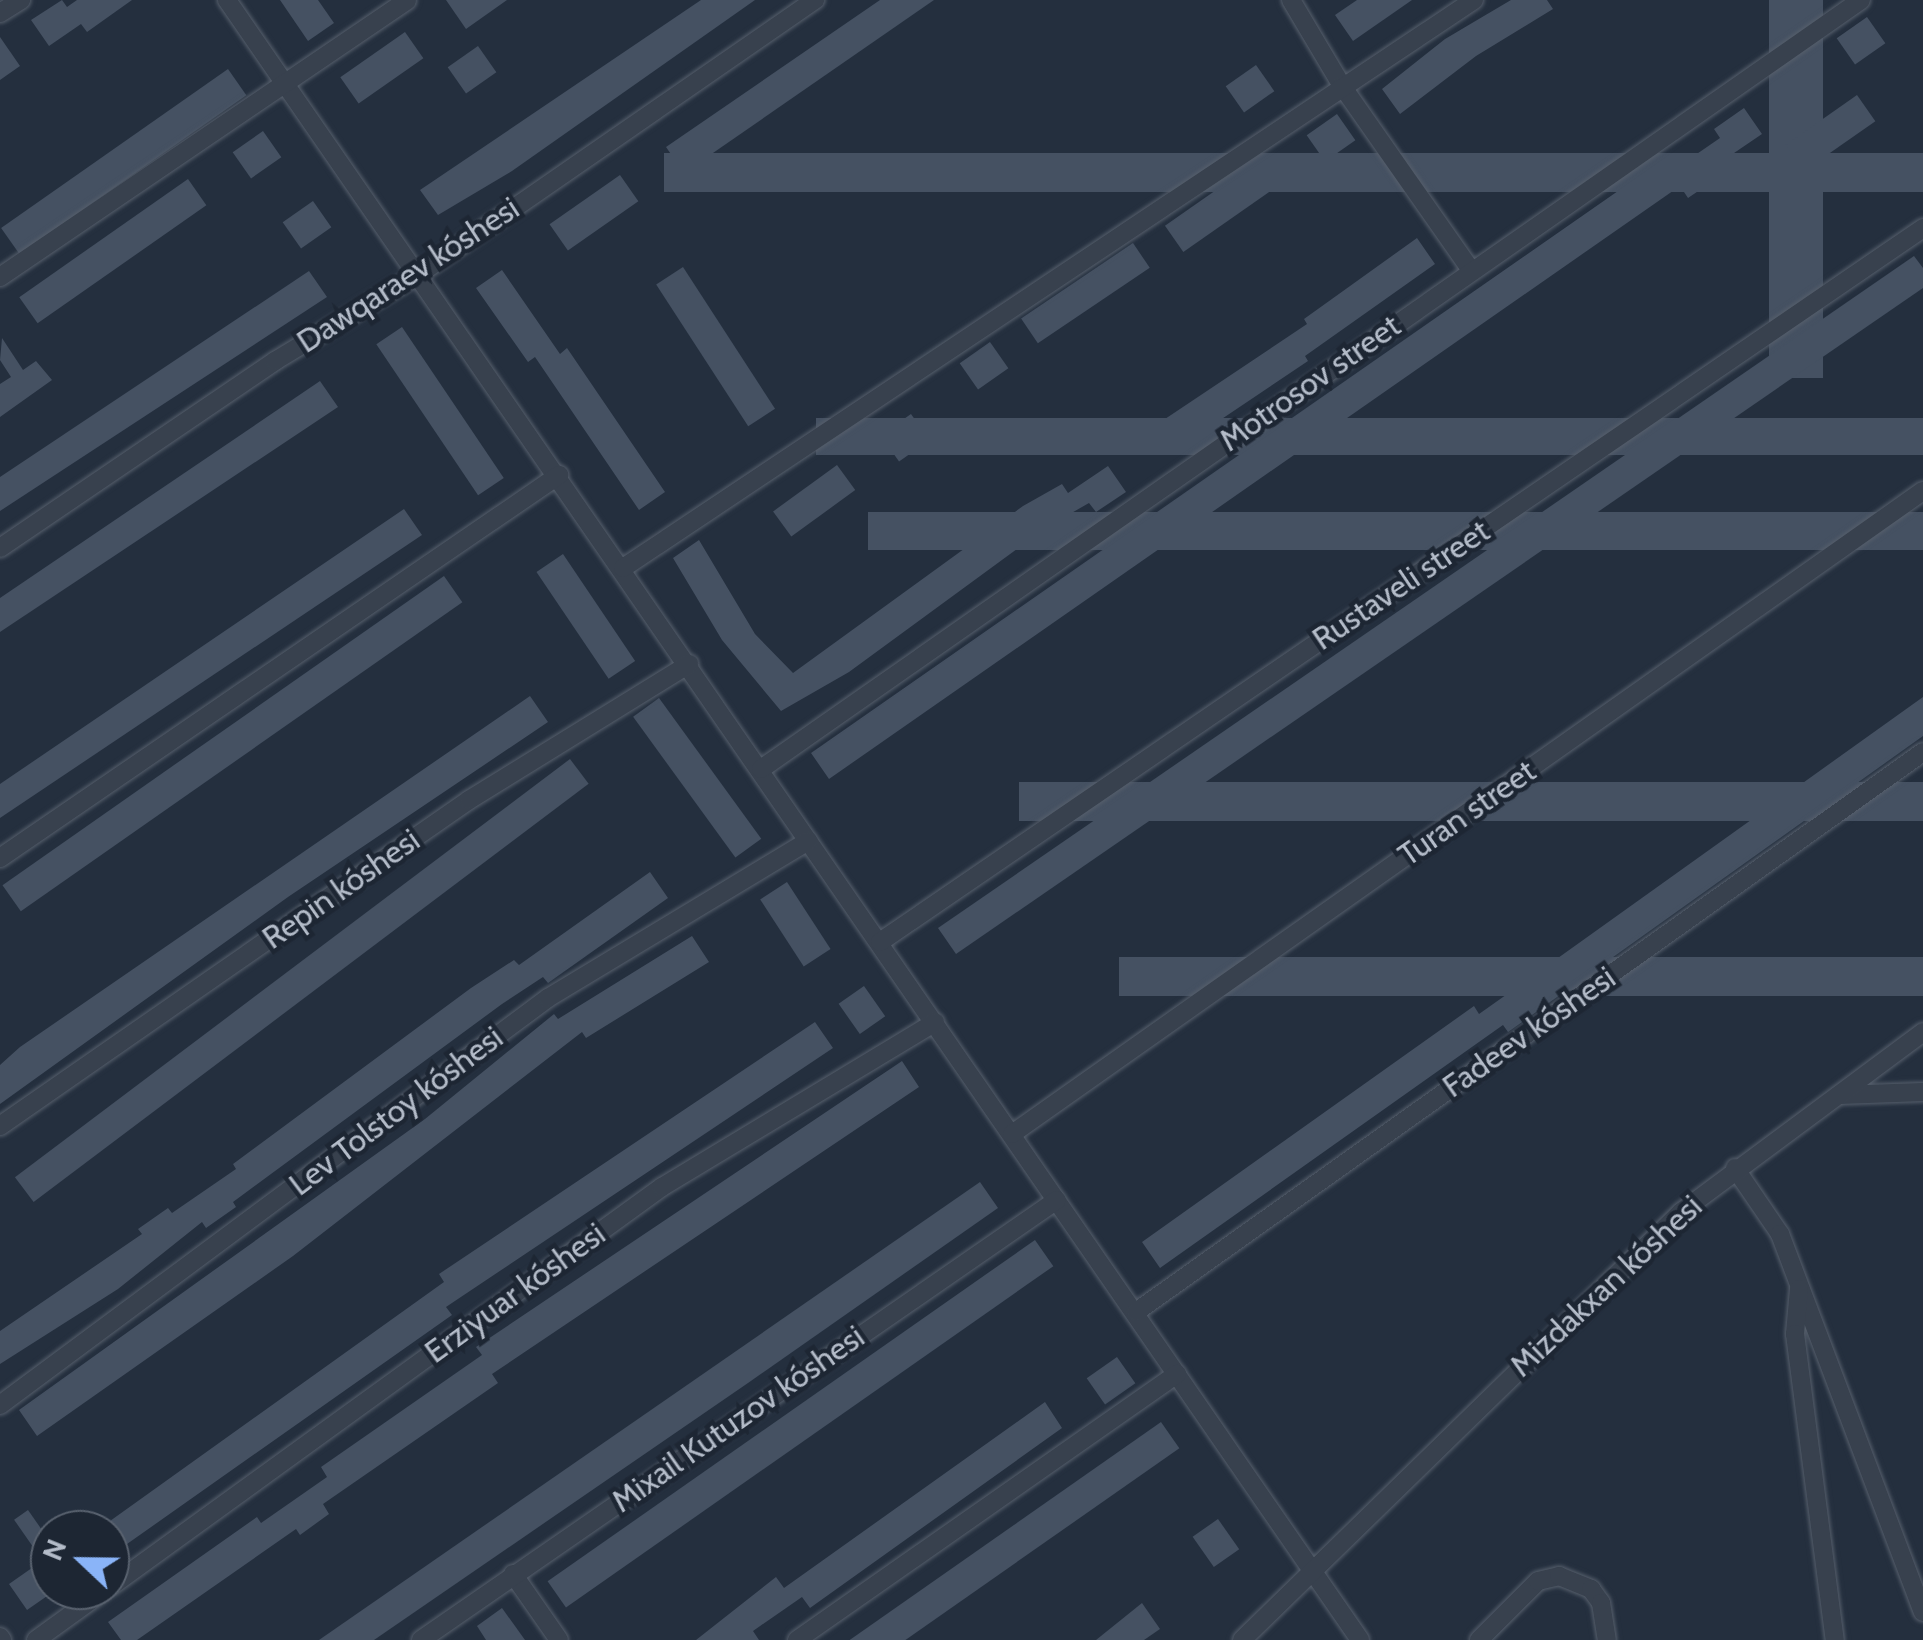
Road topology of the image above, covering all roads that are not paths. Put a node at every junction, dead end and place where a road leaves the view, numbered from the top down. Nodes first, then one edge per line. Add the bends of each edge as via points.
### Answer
1 (21, 0) edge
2 (227, 0) edge
3 (407, 0) edge
4 (815, 0) edge
5 (1290, 0) edge
6 (1474, 0) edge
7 (1861, 0) edge
8 (0, 13) edge
9 (289, 86) junction
10 (1342, 86) junction
11 (1923, 228) edge
12 (1471, 270) junction
13 (419, 274) junction
14 (0, 277) edge
15 (559, 474) junction
16 (1923, 491) edge
17 (0, 548) edge
18 (623, 568) junction
19 (689, 664) junction
20 (1923, 752) edge
21 (761, 768) junction
22 (808, 841) junction
23 (0, 858) edge
24 (880, 942) junction
25 (935, 1022) junction
26 (1923, 1032) edge
27 (1923, 1092) edge
28 (1838, 1095) junction
29 (0, 1126) edge
30 (1012, 1134) junction
31 (1735, 1168) junction
32 (1057, 1200) junction
33 (1800, 1286) junction
34 (1136, 1312) junction
35 (1177, 1374) junction
36 (0, 1405) edge
37 (1311, 1566) junction
38 (130, 1572) edge
39 (513, 1574) junction
40 (78, 1610) edge
41 (1923, 1612) edge
42 (36, 1640) edge
43 (420, 1640) edge
44 (559, 1640) edge
45 (796, 1640) edge
46 (1242, 1640) edge
47 (1360, 1640) edge
48 (1479, 1640) edge
49 (1607, 1640) edge
50 (1835, 1640) edge

1 - 8 street
2 - 9 street
3 - 9 street
4 - 13 street, Dawqaraev kóshesi
5 - 10 street
6 - 10 street
7 - 12 street, Motrosov street
9 - 13 street
9 - 14 street
10 - 12 street
10 - 18 street
11 - 24 street, Rustaveli street
12 - 21 street, Motrosov street
13 - 15 street
13 - 17 street, Dawqaraev kóshesi via 274,361
15 - 18 street
15 - 23 street
16 - 30 street, Turan street
18 - 19 street
19 - 21 street
19 - 29 street, Repin kóshesi via 469,800
20 - 34 street, Fadeev kóshesi
21 - 22 street
22 - 24 street
22 - 36 street, Lev Tolstoy kóshesi via 548,998
24 - 25 street
25 - 30 street
25 - 38 street, Erziyuar kóshesi via 662,1187
26 - 28 street, Mizdakxan kóshesi
27 - 28 street
28 - 31 street, Mizdakxan kóshesi
30 - 32 street
31 - 33 street via 1780,1234
31 - 37 street, Mizdakxan kóshesi
32 - 34 street
32 - 39 street, Mixail Kutuzov kóshesi
33 - 41 street
33 - 50 street via 1795,1334
34 - 35 street
35 - 37 street
35 - 45 street
37 - 46 street, Mizdakxan kóshesi
37 - 47 street
39 - 43 street, Mixail Kutuzov kóshesi
39 - 44 street
40 - 42 street, Erziyuar kóshesi
48 - 49 street via 1538,1581 1559,1576 1591,1589 1601,1603

